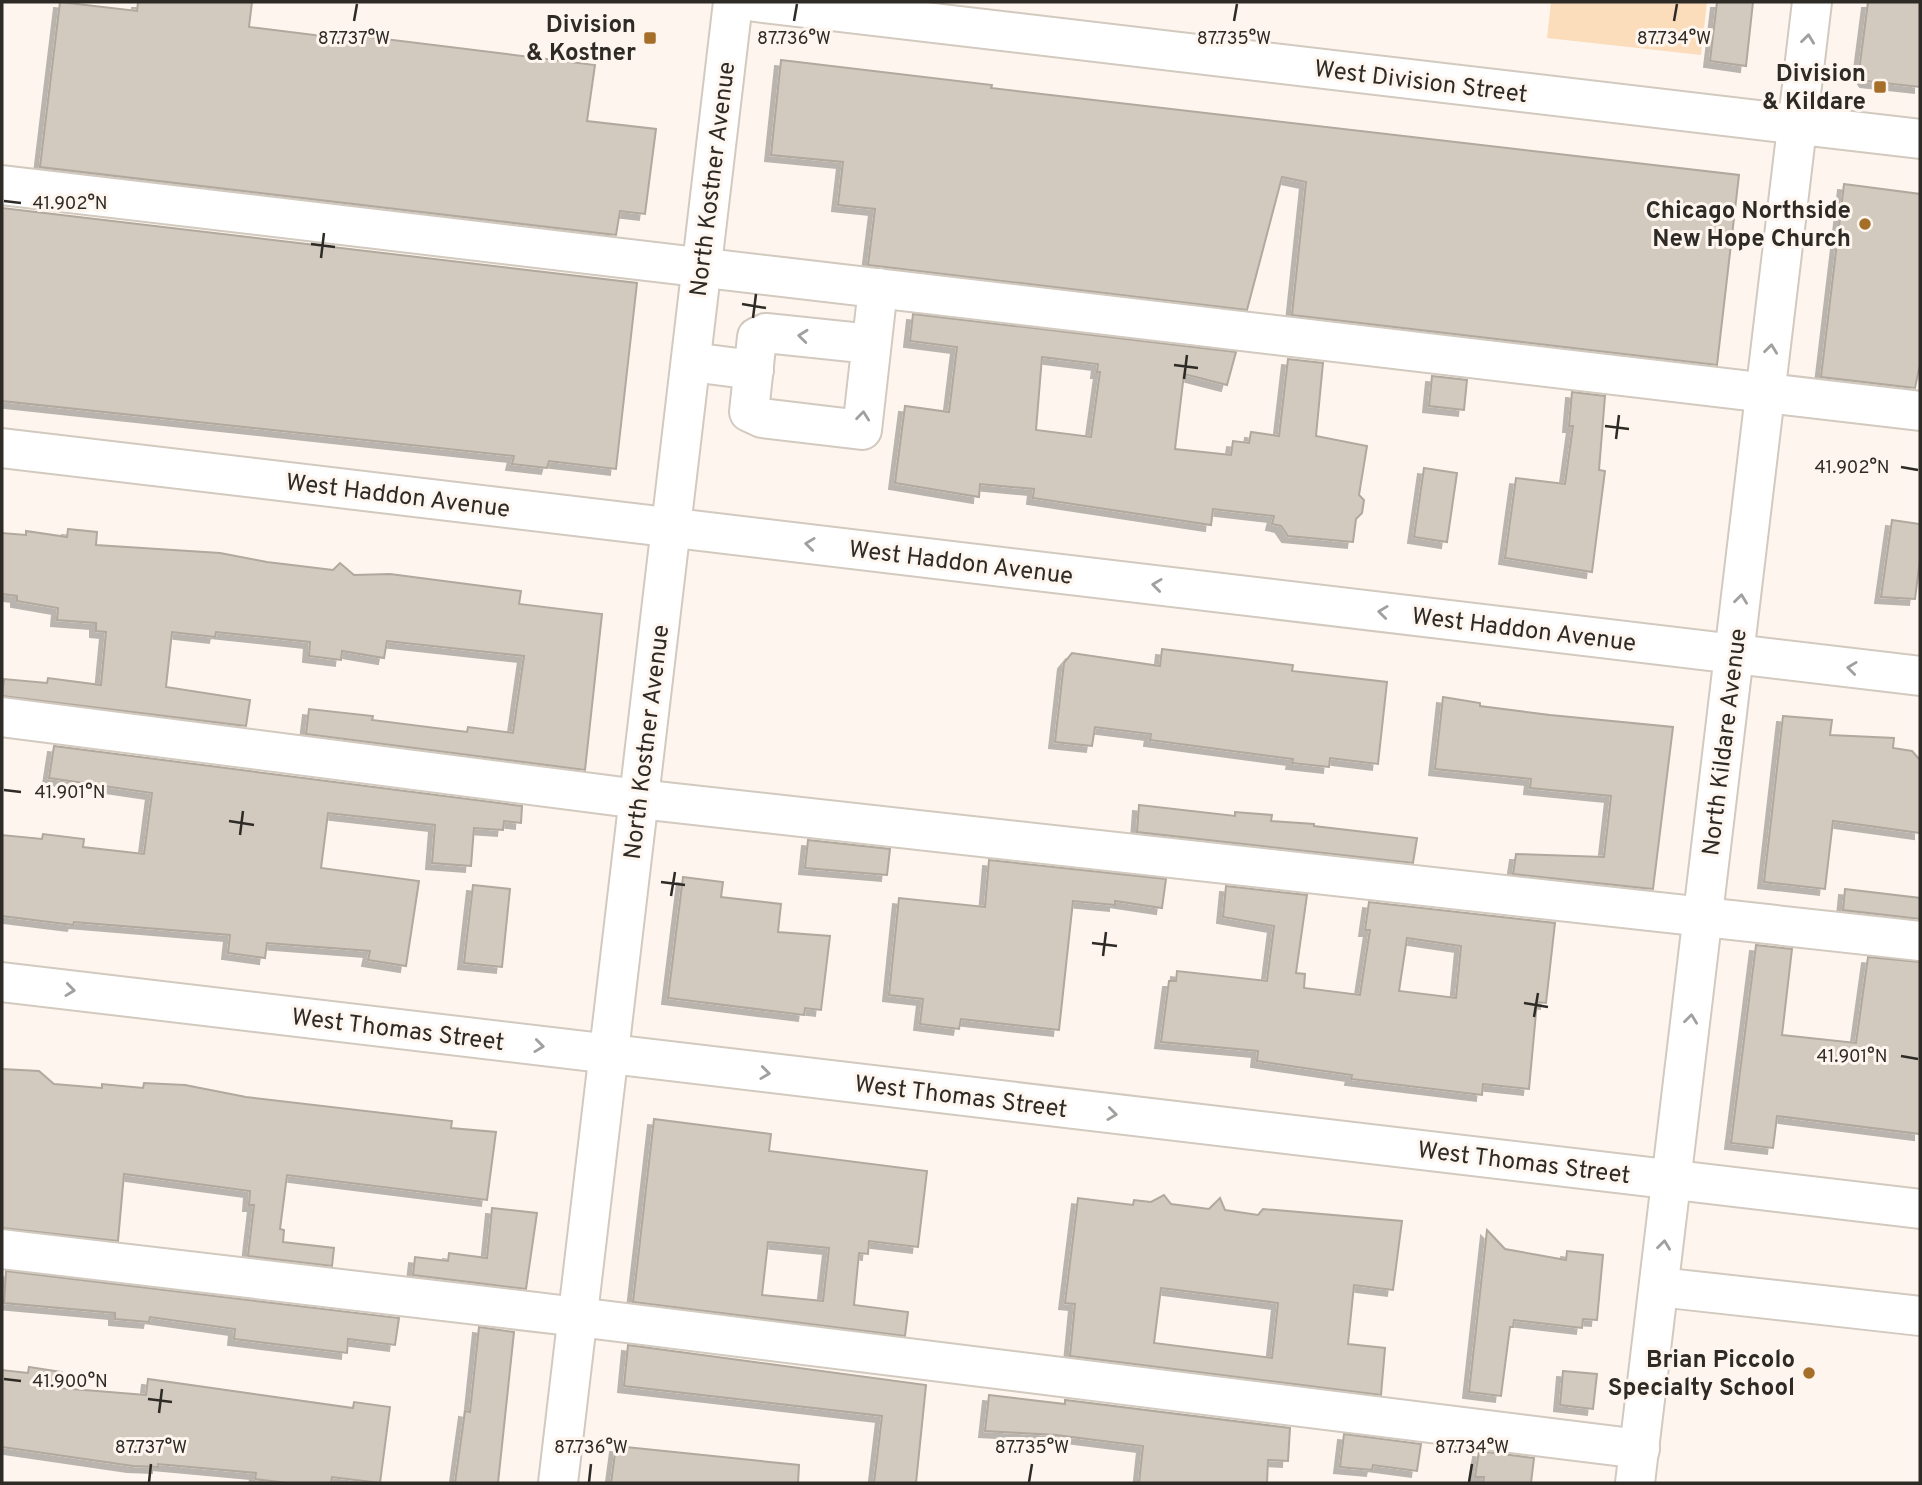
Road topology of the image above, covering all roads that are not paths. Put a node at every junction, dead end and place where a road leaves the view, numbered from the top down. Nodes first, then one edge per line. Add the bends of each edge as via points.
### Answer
1 (733, 2) edge
2 (755, 2) edge
3 (1812, 2) edge
4 (1798, 125) junction
5 (1920, 139) edge
6 (2, 185) edge
7 (702, 266) junction
8 (878, 288) junction
9 (871, 344) junction
10 (691, 362) junction
11 (754, 370) junction
12 (1766, 392) junction
13 (1920, 411) edge
14 (2, 448) edge
15 (671, 528) junction
16 (1735, 654) junction
17 (1920, 676) edge
18 (2, 717) edge
19 (639, 799) junction
20 (1703, 916) junction
21 (1920, 941) edge
22 (2, 982) edge
23 (609, 1054) junction
24 (1672, 1180) junction
25 (1920, 1209) edge
26 (2, 1250) edge
27 (1659, 1287) junction
28 (1920, 1316) edge
29 (578, 1317) junction
30 (1638, 1466) edge
31 (558, 1483) edge

1 - 7 street, North Kostner Avenue
2 - 4 street, West Division Street
4 -> 3 street, North Kildare Avenue
4 - 5 street, West Division Street
12 -> 4 street, North Kildare Avenue
6 - 7 street
7 - 8 street
7 - 10 street, North Kostner Avenue
8 - 9 street
8 - 12 street
9 -> 11 street via 766,332 757,337
11 -> 9 street via 748,412 762,418 862,430
10 - 11 street
10 - 15 street, North Kostner Avenue
12 - 13 street
16 -> 12 street, North Kildare Avenue
14 - 15 street, West Haddon Avenue
16 -> 15 street, West Haddon Avenue
15 - 19 street, North Kostner Avenue
17 -> 16 street, West Haddon Avenue
16 - 20 street, North Kildare Avenue
18 - 19 street
19 - 20 street
19 - 23 street, North Kostner Avenue
20 - 21 street
24 -> 20 street, North Kildare Avenue
22 -> 23 street, West Thomas Street
23 -> 24 street, West Thomas Street
23 - 29 street, North Kostner Avenue
24 - 25 street, West Thomas Street
27 -> 24 street, North Kildare Avenue
26 - 29 street
27 - 28 street
27 - 30 street, North Kildare Avenue
29 - 30 street
29 - 31 street, North Kostner Avenue

